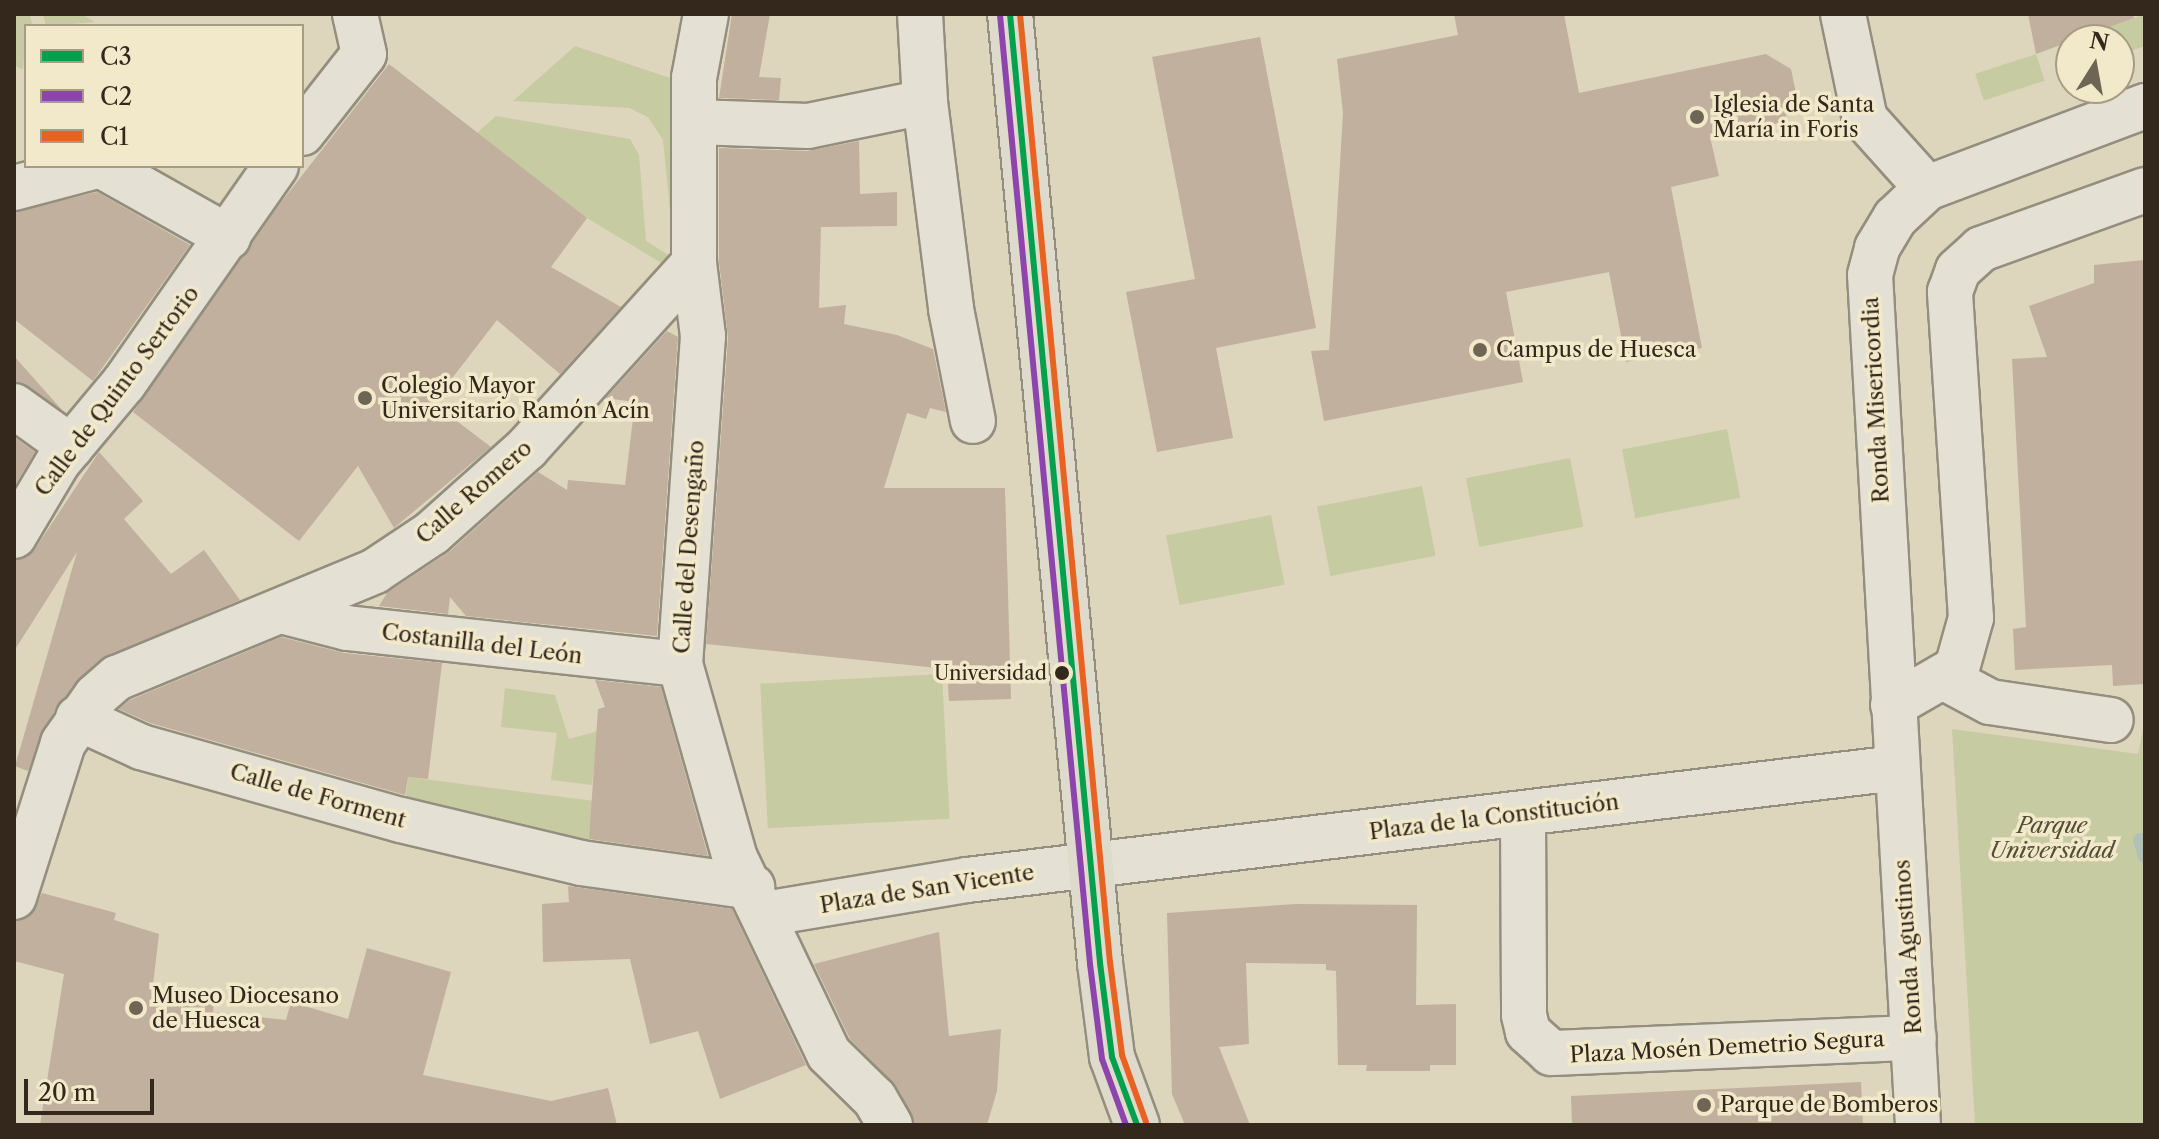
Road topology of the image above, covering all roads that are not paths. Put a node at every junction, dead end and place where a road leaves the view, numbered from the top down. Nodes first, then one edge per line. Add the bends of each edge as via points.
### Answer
1 (355, 14) edge
2 (706, 14) edge
3 (920, 14) edge
4 (1010, 14) edge
5 (1843, 14) edge
6 (925, 102) junction
7 (2145, 106) edge
8 (695, 122) junction
9 (304, 130) edge
10 (92, 168) edge
11 (103, 168) edge
12 (275, 168) edge
13 (14, 188) edge
14 (1927, 188) junction
15 (2145, 190) edge
16 (225, 243) junction
17 (694, 263) junction
18 (14, 406) edge
19 (973, 421) dead end
20 (71, 447) junction
21 (14, 536) edge
22 (285, 612) junction
23 (680, 664) junction
24 (1945, 678) junction
25 (1893, 705) junction
26 (78, 718) junction
27 (2111, 720) dead end
28 (1897, 768) junction
29 (1523, 814) junction
30 (1091, 865) junction
31 (14, 897) edge
32 (758, 901) junction
33 (1914, 1038) junction
34 (890, 1125) edge
35 (1137, 1125) edge
36 (1918, 1125) edge

1 - 9 street via 364,54
2 - 8 street, Calle del Desengaño via 694,78
3 - 6 street
4 - 30 main road
5 - 14 street via 1865,119
6 - 8 street via 808,126
6 - 19 street via 951,309
7 - 14 street, Ronda Misericordia
8 - 17 street, Calle del Desengaño
10 - 13 street
11 - 16 street
12 - 16 street, Calle de Quinto Sertorio
14 - 25 street, Ronda Misericordia via 1895,218 1877,248 1870,275
15 - 24 street via 1981,249 1965,260 1953,280 1971,618 1964,655
16 - 20 street, Calle de Quinto Sertorio
17 - 22 street, Calle Romero via 527,448 432,533 375,571
17 - 23 street, Calle del Desengaño via 703,336
18 - 20 street
20 - 21 street, Calle de Quinto Sertorio
22 - 23 street, Costanilla del León via 347,628
22 - 26 street, Calle Romero via 117,678
23 - 32 street, Calle del Desengaño via 735,858
24 - 25 street
24 - 27 street via 1990,702
25 - 28 street, Ronda Misericordia
26 - 31 street via 35,819
26 - 32 street, Calle de Forment via 141,747 401,820
28 - 29 street, Plaza de la Constitución
28 - 33 street, Ronda Agustinos
29 - 30 street, Plaza de la Constitución
29 - 33 street, Plaza Mosén Demetrio Segura via 1524,1015 1528,1032 1551,1053
30 - 32 street, Plaza de San Vicente
30 - 35 main road via 1112,1057
32 - 34 street, Calle del Desengaño via 829,1054 875,1099
33 - 36 street, Ronda Agustinos

